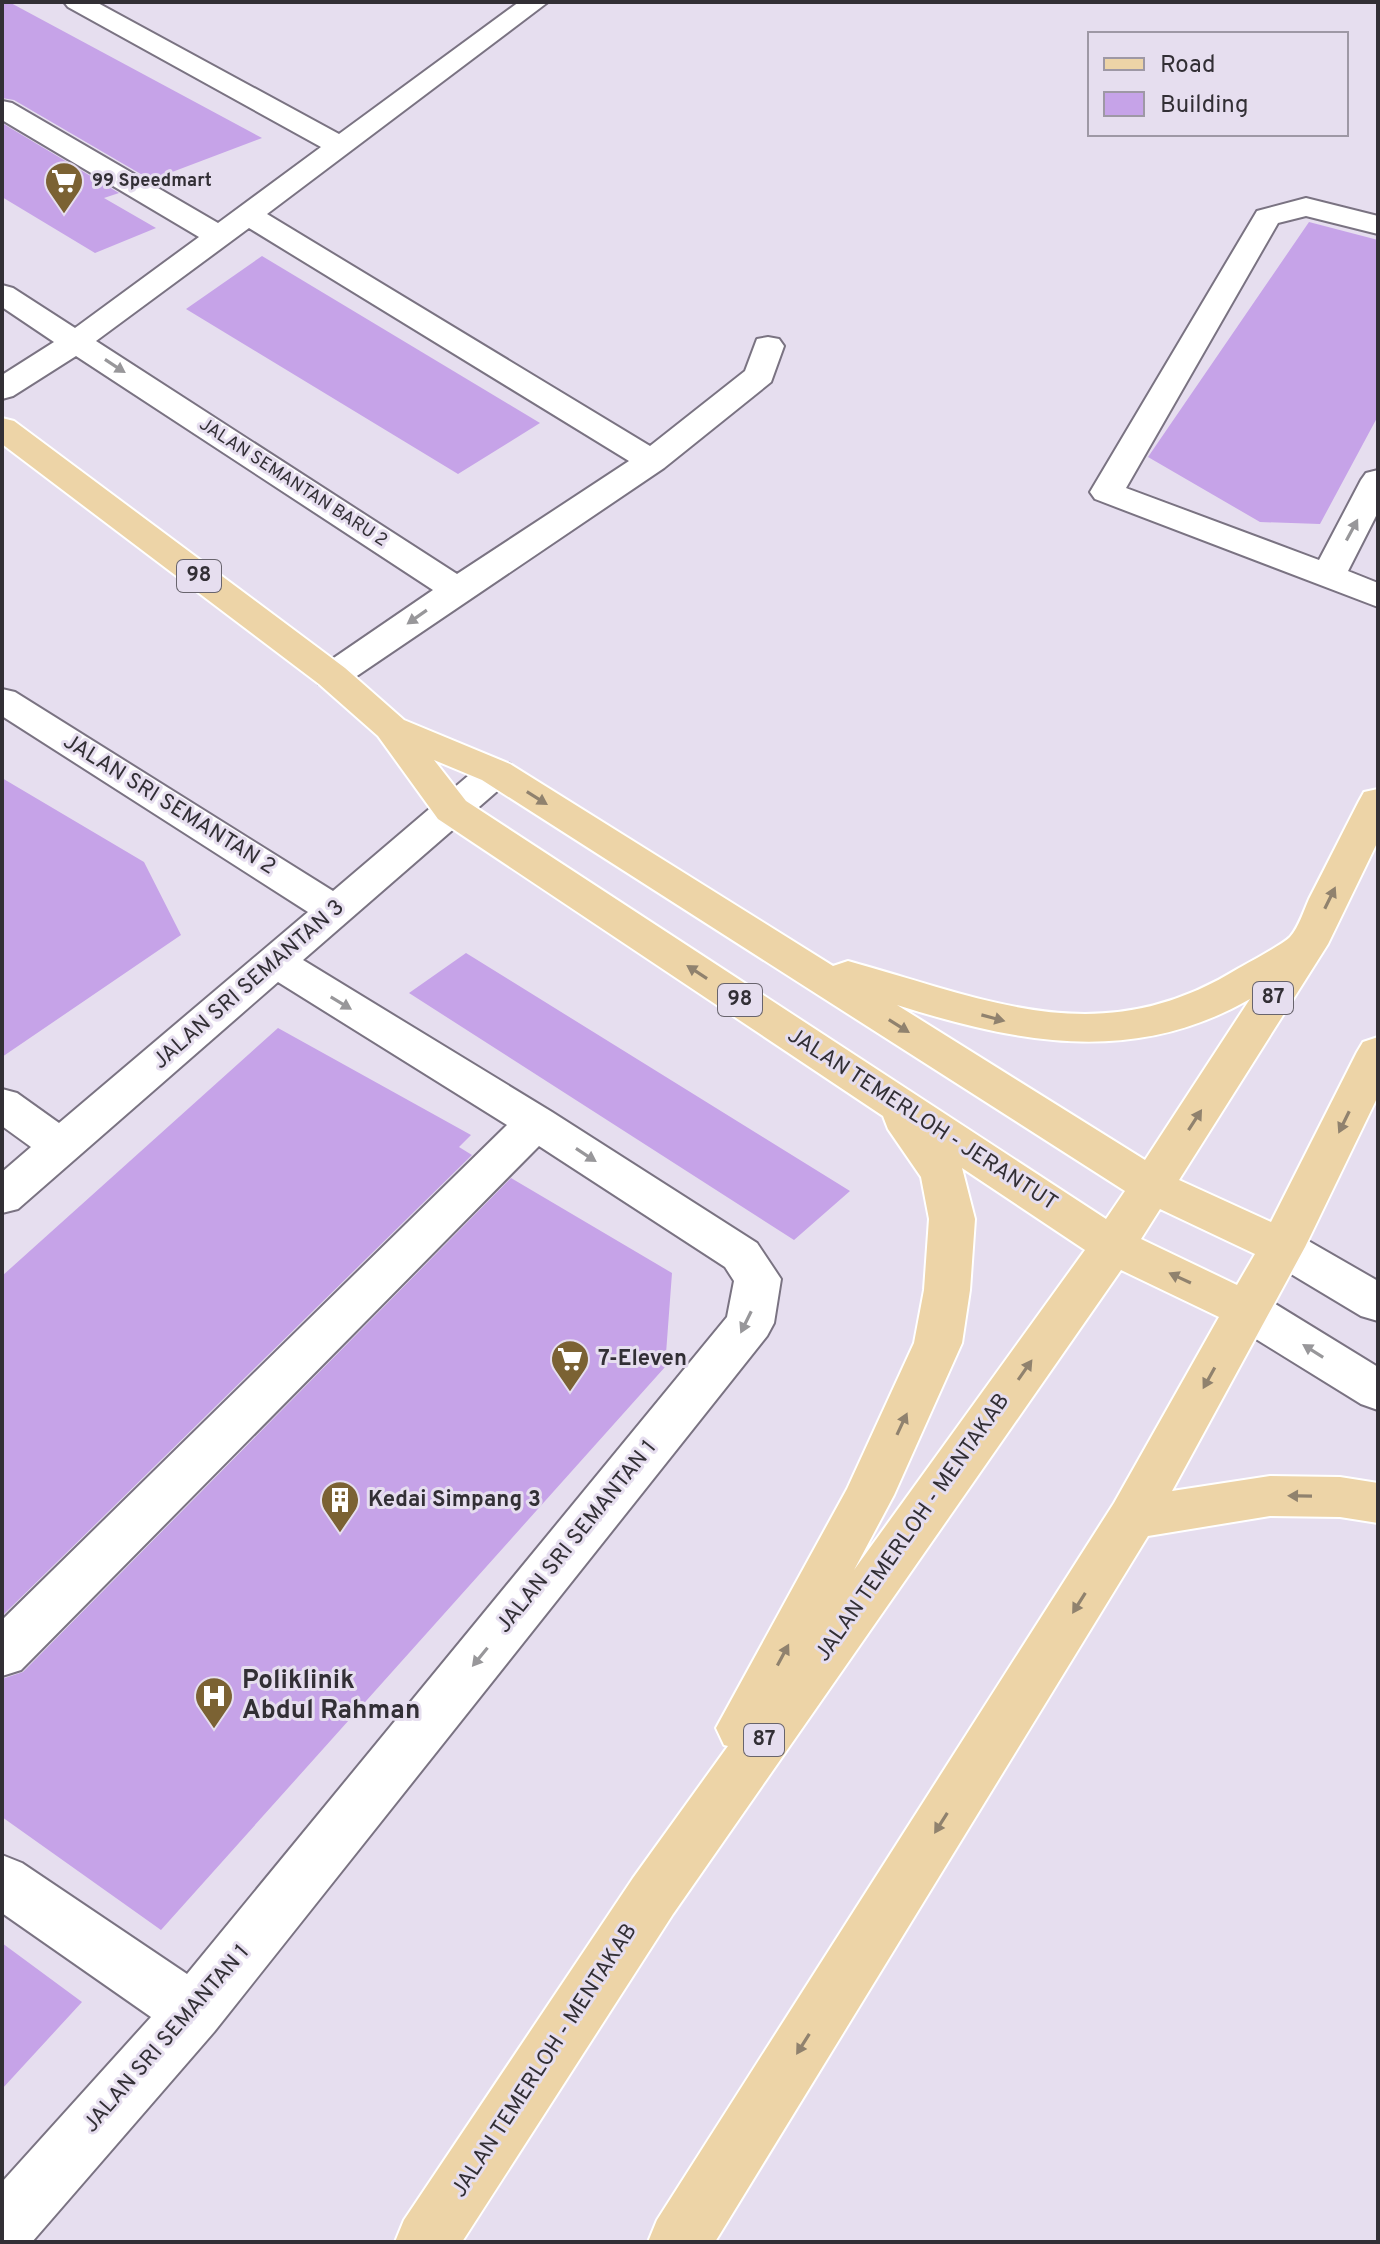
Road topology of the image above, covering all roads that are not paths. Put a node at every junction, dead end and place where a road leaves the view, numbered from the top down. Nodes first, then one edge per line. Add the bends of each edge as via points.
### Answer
1 (77, 2) edge
2 (535, 2) edge
3 (2, 109) edge
4 (340, 146) junction
5 (247, 214) junction
6 (1378, 225) edge
7 (219, 236) junction
8 (2, 294) edge
9 (77, 341) junction
10 (768, 346) dead end
11 (2, 389) edge
12 (2, 428) edge
13 (652, 461) junction
14 (1378, 480) edge
15 (1328, 575) junction
16 (457, 590) junction
17 (1378, 596) edge
18 (332, 676) junction
19 (2, 700) edge
20 (391, 728) junction
21 (496, 772) junction
22 (1378, 801) edge
23 (452, 810) junction
24 (335, 910) junction
25 (1307, 944) junction
26 (785, 954) junction
27 (275, 962) junction
28 (1378, 1052) edge
29 (890, 1099) junction
30 (2, 1104) edge
31 (536, 1123) junction
32 (61, 1147) junction
33 (1152, 1186) junction
34 (2, 1197) edge
35 (1113, 1246) junction
36 (1282, 1247) junction
37 (1378, 1303) edge
38 (1247, 1310) junction
39 (1378, 1391) edge
40 (1378, 1503) edge
41 (1132, 1518) junction
42 (2, 1654) edge
43 (2, 1881) edge
44 (653, 1896) junction
45 (193, 2012) junction
46 (2, 2229) edge
47 (426, 2242) edge
48 (679, 2242) edge

1 - 4 street
2 - 4 street
3 - 7 street
4 - 5 street
5 - 7 street
5 - 13 street
6 - 15 street via 1306,207 1267,217 1107,492
7 - 9 street
8 - 9 street, JALAN SEMANTAN BARU 2
9 - 11 street
9 -> 16 street, JALAN SEMANTAN BARU 2
10 - 13 street via 760,375
12 - 18 main road, JALAN TEMERLOH - JERANTUT / 98
13 - 16 street
15 -> 14 street
15 - 17 street
16 -> 18 street
18 - 20 main road, JALAN TEMERLOH - JERANTUT / 98
19 - 24 street, JALAN SRI SEMANTAN 2
20 - 21 main road, JALAN TEMERLOH - JERANTUT / 98
20 - 23 main road, JALAN TEMERLOH - JERANTUT / 98
21 - 23 street, JALAN SRI SEMANTAN 3
21 -> 26 main road, JALAN TEMERLOH - JERANTUT / 98
25 -> 22 main road, JALAN TEMERLOH - MENTAKAB / 87
23 - 24 street, JALAN SRI SEMANTAN 3
29 -> 23 main road, JALAN TEMERLOH - JERANTUT / 98
24 - 27 street, JALAN SRI SEMANTAN 3
26 -> 25 main road via 1013,1023 1114,1028 1193,1010
33 -> 25 main road, JALAN TEMERLOH - MENTAKAB / 87
26 -> 33 main road, JALAN TEMERLOH - JERANTUT / 98
27 -> 31 street, JALAN SRI SEMANTAN 1
27 - 32 street, JALAN SRI SEMANTAN 3
28 -> 36 main road
29 - 35 main road, JALAN TEMERLOH - JERANTUT / 98
44 -> 29 main road via 869,1495 938,1343 952,1219 943,1174
30 - 32 street
31 - 42 street
31 -> 45 street, JALAN SRI SEMANTAN 1 via 741,1255 758,1279 750,1323
32 - 34 street, JALAN SRI SEMANTAN 3
33 - 35 main road, JALAN TEMERLOH - MENTAKAB / 87
33 - 36 main road, JALAN TEMERLOH - JERANTUT / 98
38 -> 35 main road, JALAN TEMERLOH - JERANTUT / 98
44 -> 35 main road, JALAN TEMERLOH - MENTAKAB / 87
36 - 37 street
36 - 38 main road
39 -> 38 street
38 -> 41 main road
40 -> 41 main road via 1270,1496
41 -> 48 main road
43 - 45 street
44 - 47 main road, JALAN TEMERLOH - MENTAKAB / 87
45 - 46 street, JALAN SRI SEMANTAN 1

